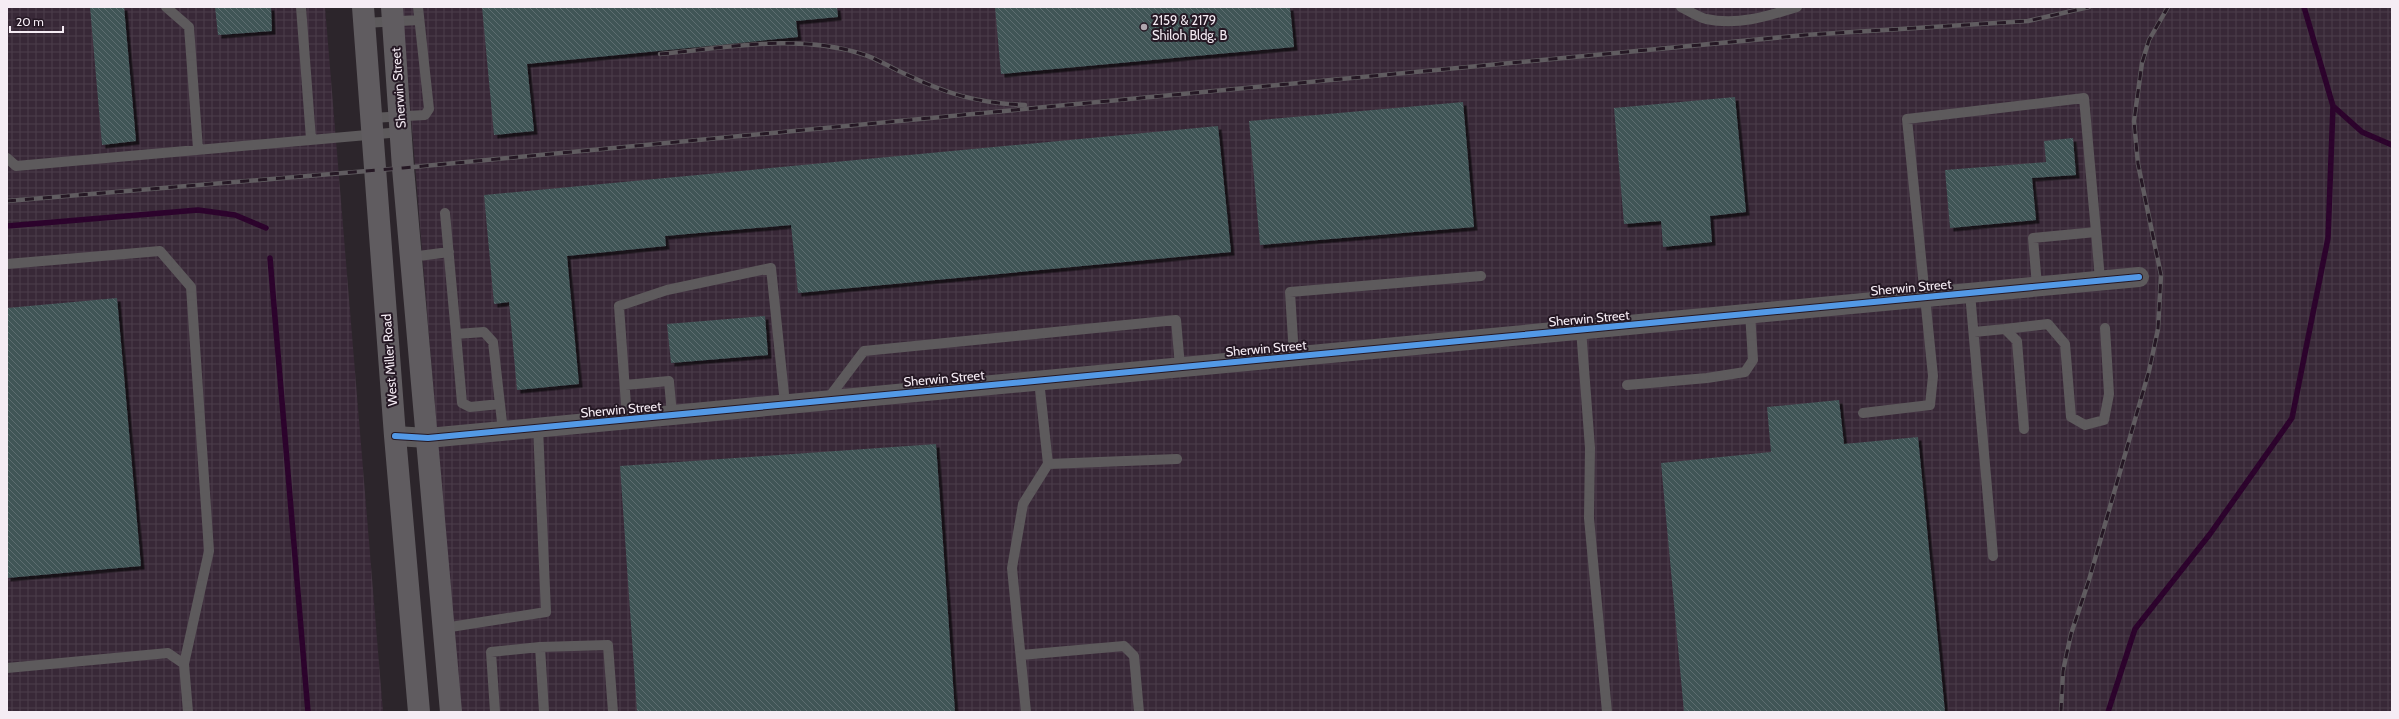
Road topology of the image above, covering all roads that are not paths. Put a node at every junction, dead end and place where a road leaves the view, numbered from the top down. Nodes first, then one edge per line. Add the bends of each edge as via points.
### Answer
1 (166, 7) edge
2 (301, 7) edge
3 (418, 7) edge
4 (1681, 7) edge
5 (1797, 7) edge
6 (393, 14) edge
7 (364, 15) edge
8 (419, 20) junction
9 (400, 124) junction
10 (372, 126) junction
11 (312, 139) junction
12 (198, 150) junction
13 (7, 158) edge
14 (445, 213) dead end
15 (2096, 232) junction
16 (449, 252) junction
17 (411, 257) junction
18 (7, 264) edge
19 (1481, 276) dead end
20 (2140, 277) dead end
21 (2100, 280) junction
22 (2037, 286) junction
23 (1970, 293) junction
24 (1924, 297) junction
25 (1750, 313) junction
26 (2105, 328) dead end
27 (1581, 329) junction
28 (2005, 329) junction
29 (1974, 332) junction
30 (456, 334) junction
31 (1294, 356) junction
32 (1180, 367) junction
33 (1039, 380) junction
34 (625, 385) junction
35 (1627, 385) dead end
36 (827, 400) junction
37 (500, 404) junction
38 (785, 404) junction
39 (1863, 413) dead end
40 (672, 415) junction
41 (627, 419) junction
42 (538, 427) junction
43 (2024, 429) dead end
44 (503, 431) junction
45 (395, 436) junction
46 (428, 438) junction
47 (1177, 459) dead end
48 (1048, 464) junction
49 (1993, 556) dead end
50 (444, 628) junction
51 (540, 647) junction
52 (1021, 655) junction
53 (184, 664) junction
54 (7, 668) edge
55 (188, 712) edge
56 (419, 712) edge
57 (451, 712) edge
58 (495, 712) edge
59 (544, 712) edge
60 (613, 712) edge
61 (1026, 712) edge
62 (1139, 712) edge
63 (1607, 712) edge

1 - 12 lane via 189,27
2 - 11 lane
3 - 8 lane
4 - 5 lane via 1706,19 1734,22 1755,20
6 - 7 lane
6 - 8 lane
6 - 9 main road, Sherwin Street
7 - 10 main road, West Miller Road
8 - 9 lane via 428,109 425,115
9 - 10 lane
9 - 10 lane
9 - 17 main road, Sherwin Street
10 - 11 lane
10 - 45 main road, West Miller Road
11 - 12 lane
12 - 13 lane via 16,166
14 - 16 lane
15 - 21 lane
15 - 22 lane via 2033,238
15 - 24 lane via 2084,98 1907,119
16 - 17 lane
16 - 30 lane
17 - 46 main road
18 - 53 lane via 160,251 191,287 209,551
19 - 31 lane via 1290,292
20 - 21 street, Sherwin Street
21 - 22 street, Sherwin Street
22 - 23 street, Sherwin Street
23 - 24 street, Sherwin Street
23 - 29 lane
24 - 25 street, Sherwin Street
24 - 39 lane via 1933,376 1930,406
25 - 27 street, Sherwin Street
25 - 35 lane via 1753,360 1745,372
26 - 28 lane via 2109,394 2104,420 2085,425 2071,417 2065,344 2048,324
27 - 31 street, Sherwin Street
27 - 63 lane via 1590,448 1589,518
28 - 29 lane
28 - 43 lane via 2017,341
29 - 49 lane
30 - 37 lane via 484,332 493,342
30 - 37 lane via 462,403 470,407
31 - 32 street, Sherwin Street
32 - 33 street, Sherwin Street
32 - 36 lane via 1176,320 864,351
33 - 36 street, Sherwin Street
33 - 48 lane
34 - 38 lane via 619,306 666,290 771,268
34 - 40 lane via 669,381
34 - 41 lane
36 - 38 street, Sherwin Street
37 - 44 lane
38 - 40 street, Sherwin Street
40 - 41 street, Sherwin Street
41 - 42 street, Sherwin Street
42 - 44 street, Sherwin Street
42 - 50 lane via 546,612
44 - 46 street, Sherwin Street
45 - 46 street, Sherwin Street
45 - 56 main road, West Miller Road
46 - 50 main road
47 - 48 lane
48 - 52 lane via 1023,504 1012,568
50 - 57 main road
51 - 58 lane via 491,652
51 - 59 lane
51 - 60 lane via 608,645
52 - 61 lane
52 - 62 lane via 1124,646 1134,656
53 - 54 lane via 168,653
53 - 55 lane

